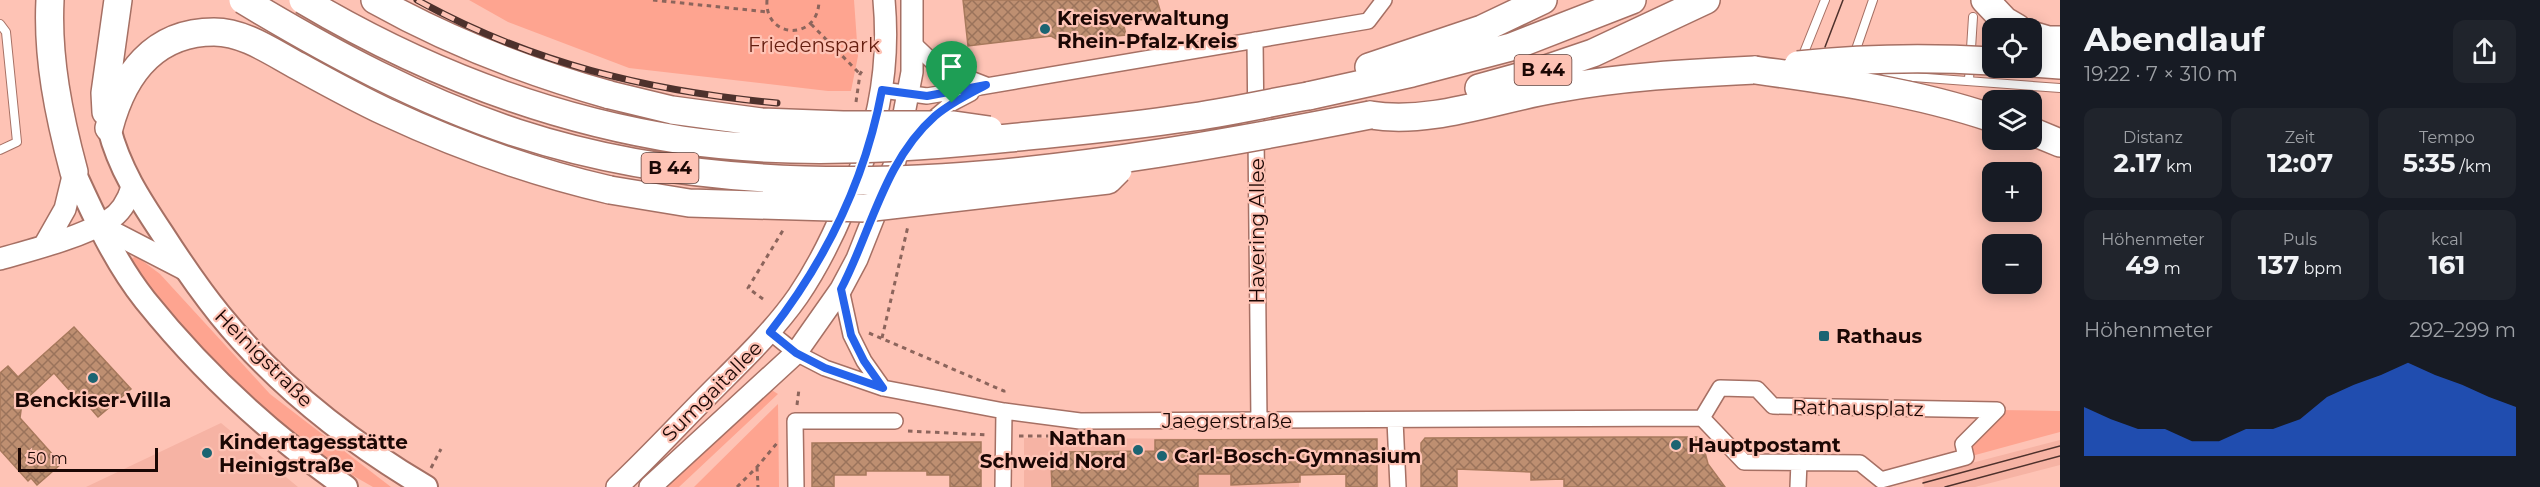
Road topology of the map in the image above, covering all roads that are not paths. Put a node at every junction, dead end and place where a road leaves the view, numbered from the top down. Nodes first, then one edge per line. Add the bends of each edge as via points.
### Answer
1 (118, 0) edge
2 (243, 0) edge
3 (303, 0) edge
4 (375, 0) edge
5 (884, 0) edge
6 (912, 0) edge
7 (1384, 0) edge
8 (1543, 0) edge
9 (1632, 0) edge
10 (1706, 0) edge
11 (1825, 0) edge
12 (1873, 0) edge
13 (46, 6) edge
14 (1979, 9) edge
15 (1998, 18) edge
16 (0, 24) edge
17 (2042, 38) edge
18 (1255, 40) junction
19 (2060, 40) edge
20 (914, 44) junction
21 (1982, 61) edge
22 (2042, 64) edge
23 (2060, 65) edge
24 (1850, 68) junction
25 (1860, 69) dead end
26 (1755, 70) junction
27 (1871, 70) dead end
28 (1969, 80) junction
29 (986, 85) junction
30 (2060, 88) edge
31 (882, 90) junction
32 (909, 94) junction
33 (1308, 96) junction
34 (1370, 115) junction
35 (1982, 115) edge
36 (876, 120) junction
37 (109, 128) junction
38 (814, 134) dead end
39 (1032, 136) junction
40 (2042, 136) edge
41 (783, 139) dead end
42 (761, 143) dead end
43 (2060, 143) edge
44 (0, 150) edge
45 (1130, 159) junction
46 (894, 166) junction
47 (74, 172) junction
48 (132, 187) junction
49 (91, 233) junction
50 (44, 246) junction
51 (0, 260) edge
52 (0, 266) edge
53 (186, 270) junction
54 (841, 289) junction
55 (770, 332) junction
56 (796, 353) junction
57 (883, 388) junction
58 (1004, 411) junction
59 (1702, 418) junction
60 (1395, 420) junction
61 (895, 421) road end
62 (1259, 421) junction
63 (1799, 462) junction
64 (428, 478) edge
65 (1905, 481) edge
66 (621, 483) edge
67 (346, 487) edge
68 (606, 487) edge
69 (650, 487) edge
70 (796, 487) edge
71 (1004, 487) edge
72 (1398, 487) edge
73 (1798, 487) edge

1 - 37 highway via 105,93
2 - 45 highway, B 44, bridge via 393,84 456,110 571,148 658,166 782,179 849,180 1024,170
3 - 39 highway, B 44, bridge via 378,42 458,78 529,104 681,140 859,149
4 - 39 highway, bridge via 493,57 550,78 672,110 773,122 954,125
5 - 31 street, Sumgaitallee
6 - 20 street, Sumgaitallee
7 - 18 street via 1368,21
8 - 33 highway via 1482,29 1371,66
9 - 33 highway, B 44 via 1511,47
10 - 34 highway, B 44 via 1593,53 1540,71
11 - 24 lane via 1800,61
12 - 24 lane
13 - 47 highway via 60,121
14 - 15 highway
14 - 28 lane
16 - 44 lane via 6,32 17,142
17 - 19 highway
18 - 29 street
18 - 62 street, Havering Allee
20 - 29 street via 937,66
20 - 32 street, Sumgaitallee
21 - 26 highway, bridge via 1860,59
22 - 23 highway
24 - 25 lane
26 - 34 highway, B 44 via 1556,89 1396,119
26 - 35 highway, bridge via 1895,92
27 - 28 lane
28 - 30 lane
29 - 32 street via 927,96
29 - 46 street via 935,116
31 - 32 street
31 - 36 street, Sumgaitallee
32 - 46 street, Sumgaitallee
33 - 39 highway, B 44, bridge via 1187,118
34 - 45 highway, B 44, bridge
36 - 38 lane
36 - 55 street, Sumgaitallee via 865,162 828,248
37 - 45 highway, bridge via 127,80 150,53 193,34 215,32 259,44 385,112 488,156 610,190 689,202 865,208 1108,180
37 - 48 main road, Heinigstraße
40 - 43 highway
41 - 42 lane
46 - 54 street, Sumgaitallee
47 - 49 main road
47 - 50 street via 65,209
48 - 49 street via 121,210
48 - 53 main road, Heinigstraße
49 - 50 street
49 - 52 street
49 - 53 street
49 - 67 main road via 112,248 145,299 213,376 287,444
50 - 51 street
53 - 64 main road, Heinigstraße via 251,350 312,407 374,455
54 - 56 street, Sumgaitallee
54 - 57 street via 851,335
55 - 56 street, Jaegerstraße
55 - 66 street, Sumgaitallee
56 - 57 street, Jaegerstraße via 825,368
56 - 69 street, Sumgaitallee
57 - 58 street, Jaegerstraße
58 - 62 street, Jaegerstraße via 1102,422
58 - 71 street
59 - 60 street, Jaegerstraße
59 - 63 street, Rathausplatz via 1744,462
59 - 65 street, Rathausplatz via 1720,388 1757,389 1773,406 1997,410 1963,444 1966,457
60 - 62 street, Jaegerstraße
60 - 72 street
61 - 70 street via 795,420
63 - 65 street, Rathausplatz via 1860,462 1881,480
63 - 73 street
66 - 68 street

